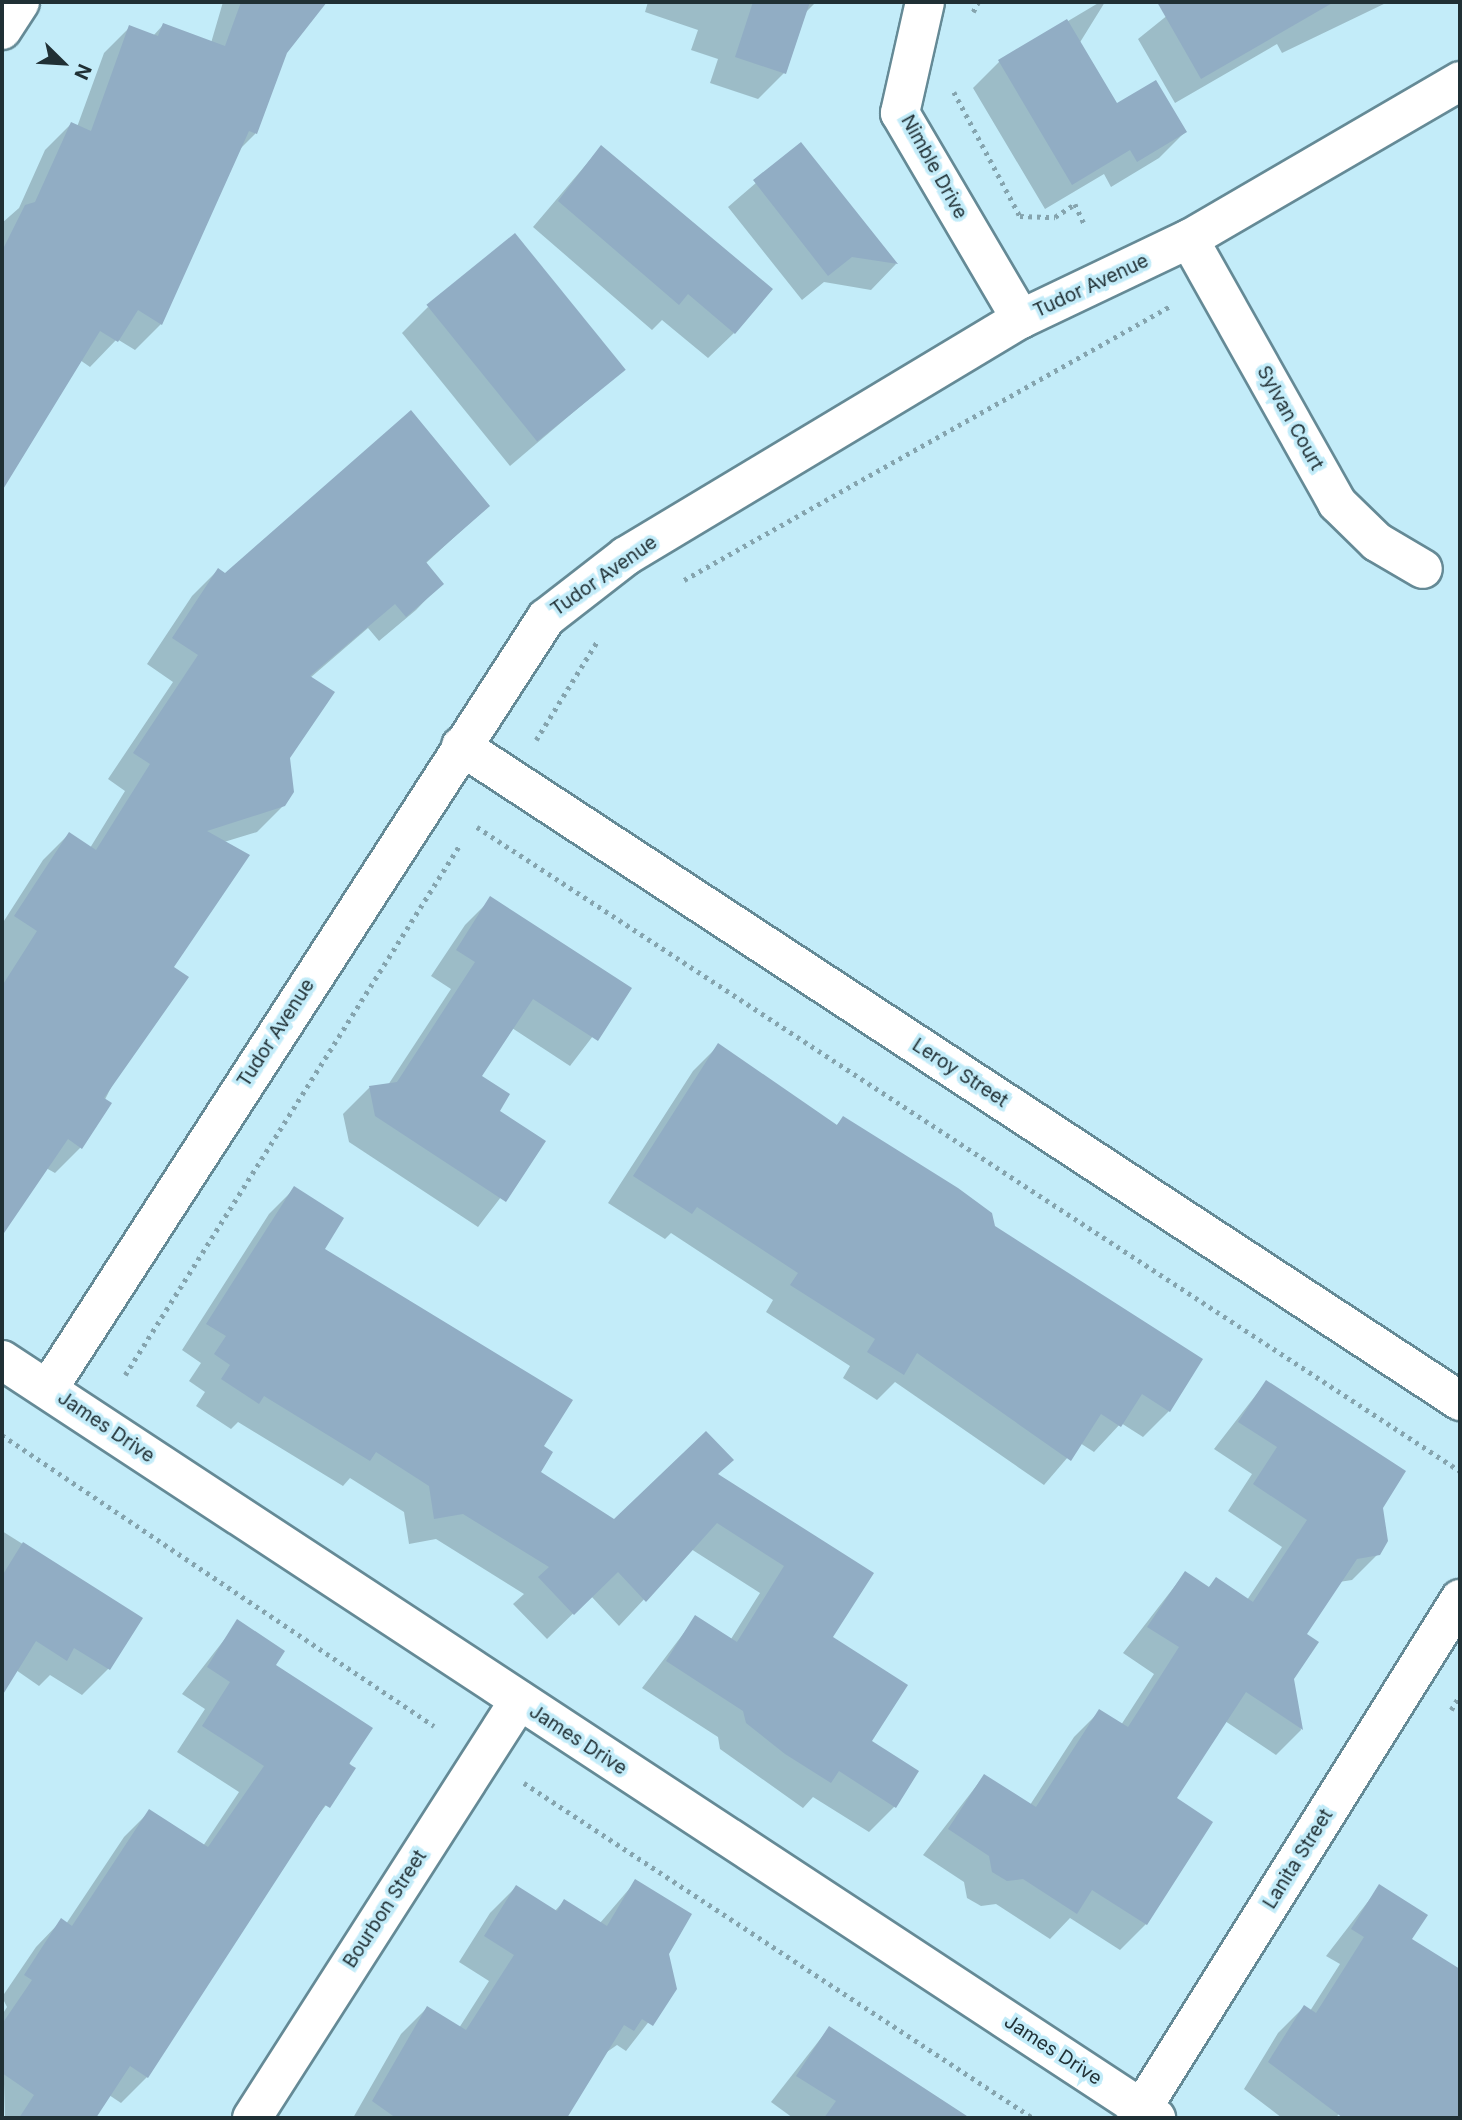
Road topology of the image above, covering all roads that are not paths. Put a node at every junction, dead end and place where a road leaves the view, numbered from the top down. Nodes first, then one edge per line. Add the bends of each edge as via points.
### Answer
1 (20, 2) edge
2 (925, 2) edge
3 (2, 30) edge
4 (1460, 81) edge
5 (1189, 239) junction
6 (1021, 319) junction
7 (1423, 569) dead end
8 (461, 746) junction
9 (2, 1360) edge
10 (48, 1389) junction
11 (1460, 1401) edge
12 (1460, 1599) edge
13 (519, 1700) junction
14 (1145, 2115) edge
15 (252, 2118) edge

1 - 3 street
2 - 6 street, Nimble Drive via 901,113
4 - 5 street, Tudor Avenue
5 - 6 street, Tudor Avenue
5 - 7 street, Sylvan Court via 1337,503 1377,542
6 - 8 street, Tudor Avenue via 625,556 546,618
8 - 10 street, Tudor Avenue
8 - 11 street, Leroy Street
9 - 10 street, James Drive
10 - 13 street, James Drive
12 - 14 street, Lanita Street
13 - 14 street, James Drive
13 - 15 street, Bourbon Street

